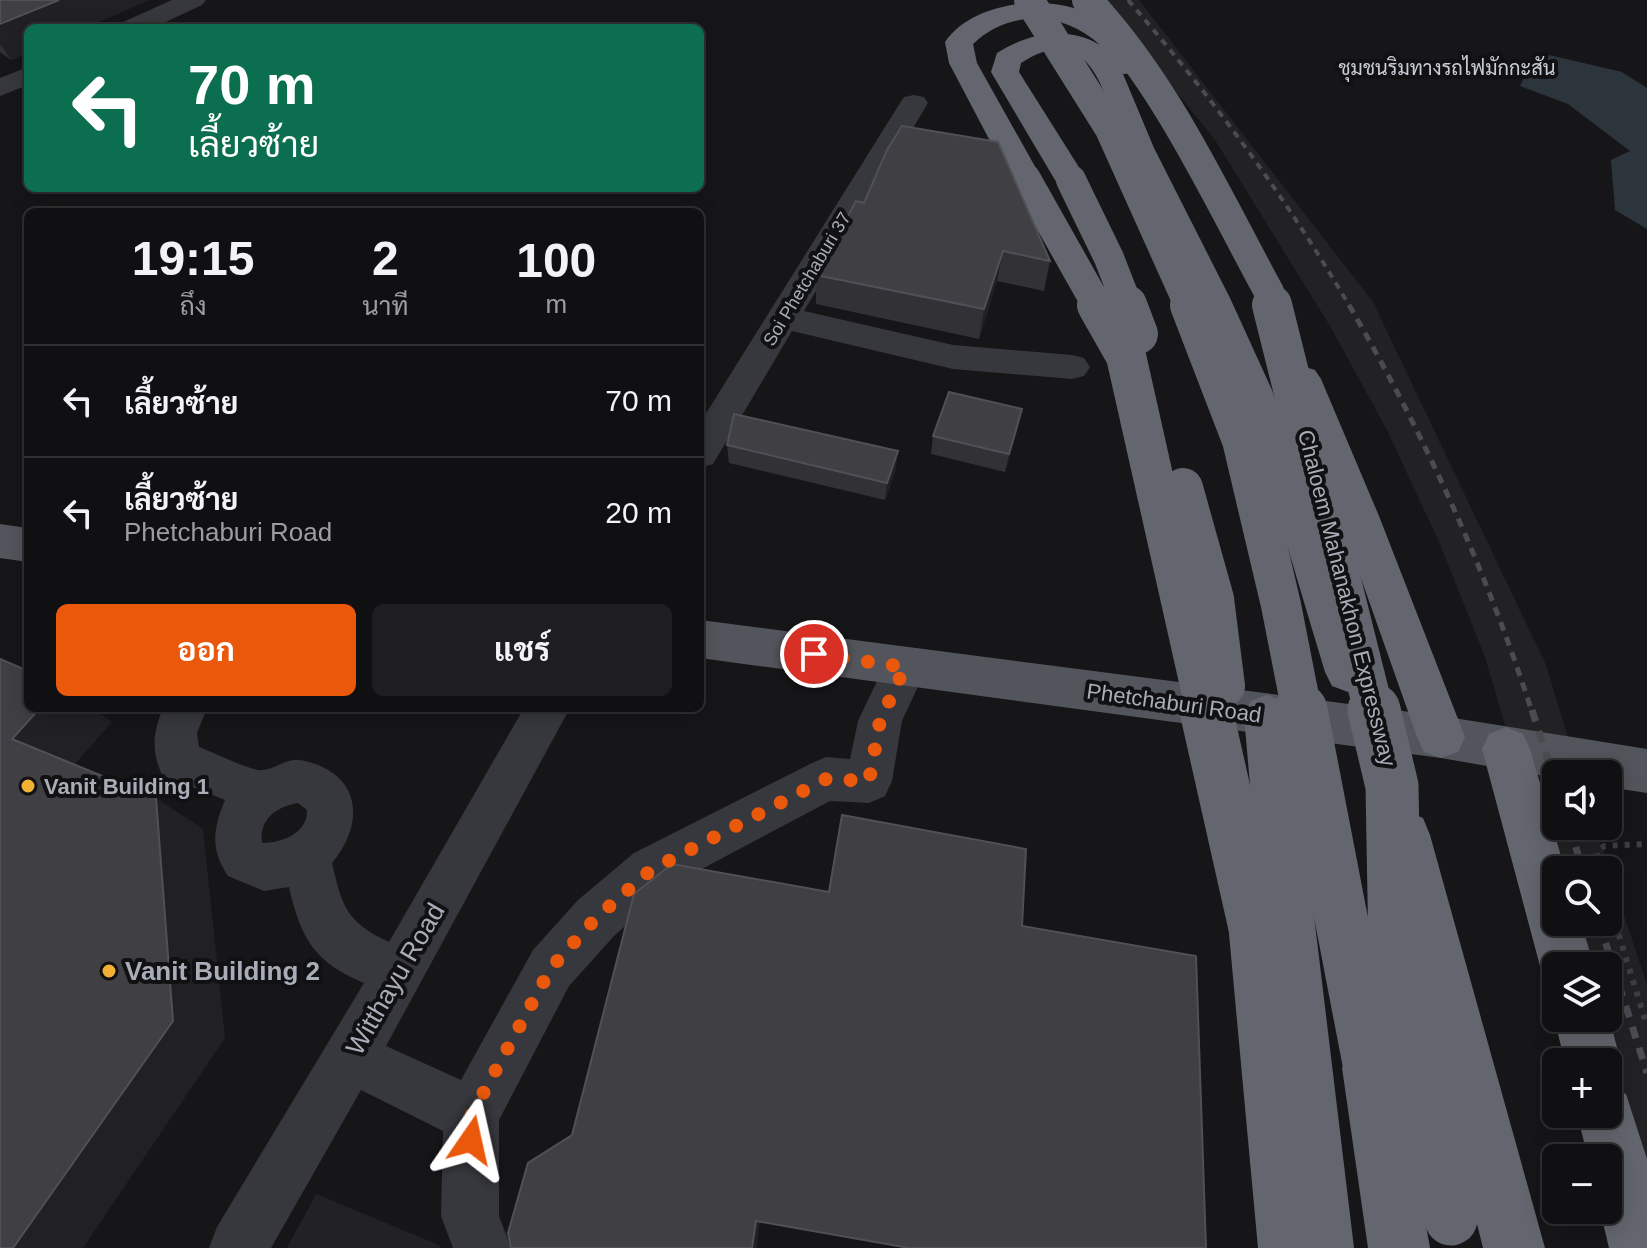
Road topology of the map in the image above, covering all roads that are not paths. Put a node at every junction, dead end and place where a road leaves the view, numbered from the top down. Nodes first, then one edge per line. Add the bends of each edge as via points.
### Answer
1 (193, 0) edge
2 (1029, 0) edge
3 (141, 24) edge
4 (1094, 28) edge
5 (24, 77) edge
6 (0, 88) edge
7 (914, 103) dead end
8 (784, 318) junction
9 (1072, 367) dead end
10 (704, 448) edge
11 (0, 541) edge
12 (24, 544) edge
13 (704, 640) edge
14 (905, 667) junction
15 (183, 712) edge
16 (546, 712) edge
17 (1267, 716) junction
18 (1367, 728) junction
19 (1441, 737) junction
20 (1506, 749) junction
21 (1647, 771) edge
22 (1392, 786) junction
23 (262, 793) junction
24 (306, 857) junction
25 (1563, 952) edge
26 (400, 972) junction
27 (350, 1058) junction
28 (471, 1116) junction
29 (1609, 1128) edge
30 (1638, 1243) edge
31 (238, 1248) edge
32 (482, 1248) edge
33 (1289, 1248) edge
34 (1323, 1248) edge
35 (1399, 1248) edge
36 (1457, 1248) edge
37 (1514, 1248) edge

1 - 3 street
2 - 35 highway, bridge via 1110,129 1181,282 1242,440 1284,620
4 - 18 highway via 1102,62 1136,141 1255,394
4 - 19 highway via 1158,111 1295,362
4 - 22 highway, Chaloem Mahanakhon Expressway, bridge via 1122,37 1170,109 1269,292
4 - 33 highway, bridge via 1023,47 1007,59 1005,72 1109,258 1147,359 1214,599
5 - 6 street
7 - 8 street, Soi Phetchaburi 37
8 - 9 street via 953,357
8 - 10 street, Soi Phetchaburi 37
11 - 12 main road
13 - 14 main road, Phetchaburi Road
14 - 17 main road, Phetchaburi Road
14 - 28 street via 880,721 869,781 826,779 651,870 596,918 551,968
15 - 23 street via 175,733 178,760
16 - 26 street, Witthayu Road
17 - 18 main road, Phetchaburi Road
17 - 34 highway
18 - 19 main road, Phetchaburi Road
19 - 20 main road, Phetchaburi Road
20 - 21 main road, Phetchaburi Road
20 - 25 highway
22 - 36 highway, Chaloem Mahanakhon Expressway, bridge via 1395,953
22 - 37 highway, bridge
23 - 24 street via 240,819 236,834 245,859 273,868
23 - 24 street via 298,781 314,784 326,794 330,825
24 - 26 street via 331,937 353,954
26 - 27 street, Witthayu Road
27 - 28 street
27 - 31 street, Witthayu Road
28 - 32 street via 470,1216
29 - 30 highway

